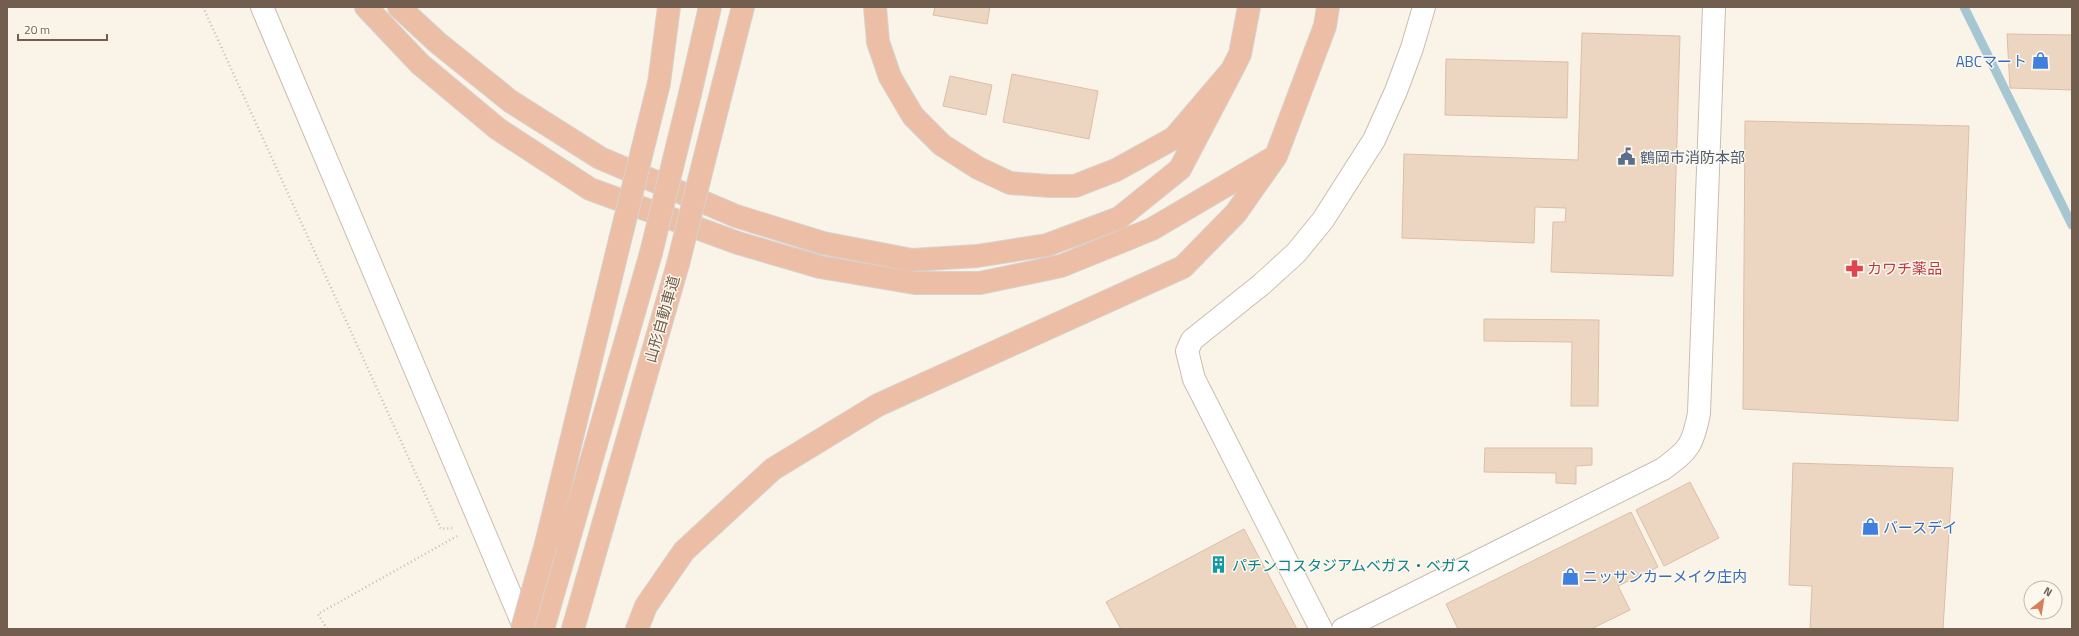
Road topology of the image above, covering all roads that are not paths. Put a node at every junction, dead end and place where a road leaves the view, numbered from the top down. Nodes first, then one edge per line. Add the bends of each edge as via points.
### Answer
1 (262, 7) edge
2 (366, 7) edge
3 (399, 7) edge
4 (669, 7) edge
5 (710, 7) edge
6 (743, 7) edge
7 (875, 7) edge
8 (1249, 7) edge
9 (1328, 7) edge
10 (1424, 7) edge
11 (1714, 7) edge
12 (1232, 70) junction
13 (1276, 156) junction
14 (522, 629) edge
15 (525, 629) edge
16 (543, 629) edge
17 (574, 629) edge
18 (637, 629) edge
19 (1321, 629) edge
20 (1343, 629) edge

1 - 15 street
2 - 13 highway via 420,64 498,129 590,189 738,243 820,267 915,284 980,283 1061,266 1152,230
3 - 12 highway via 438,43 510,101 600,158 736,216 823,243 912,260 977,256 1046,245 1119,218 1180,169
4 - 14 highway, bridge via 658,83 546,544
5 - 16 highway, 山形自動車道, bridge via 651,253
6 - 17 highway, 山形自動車道, bridge via 678,264
7 - 12 highway via 878,42 890,77 913,116 942,144 978,168 1010,183 1075,186 1116,170 1174,138
8 - 12 highway via 1240,54
9 - 13 highway via 1325,26
10 - 19 street via 1396,91 1374,140 1323,220 1296,253 1257,289 1192,340 1187,351 1194,379
11 - 20 street via 1699,413 1694,440 1681,456 1663,468
13 - 18 highway via 1236,214 1183,267 878,405 773,469 684,551 646,606

